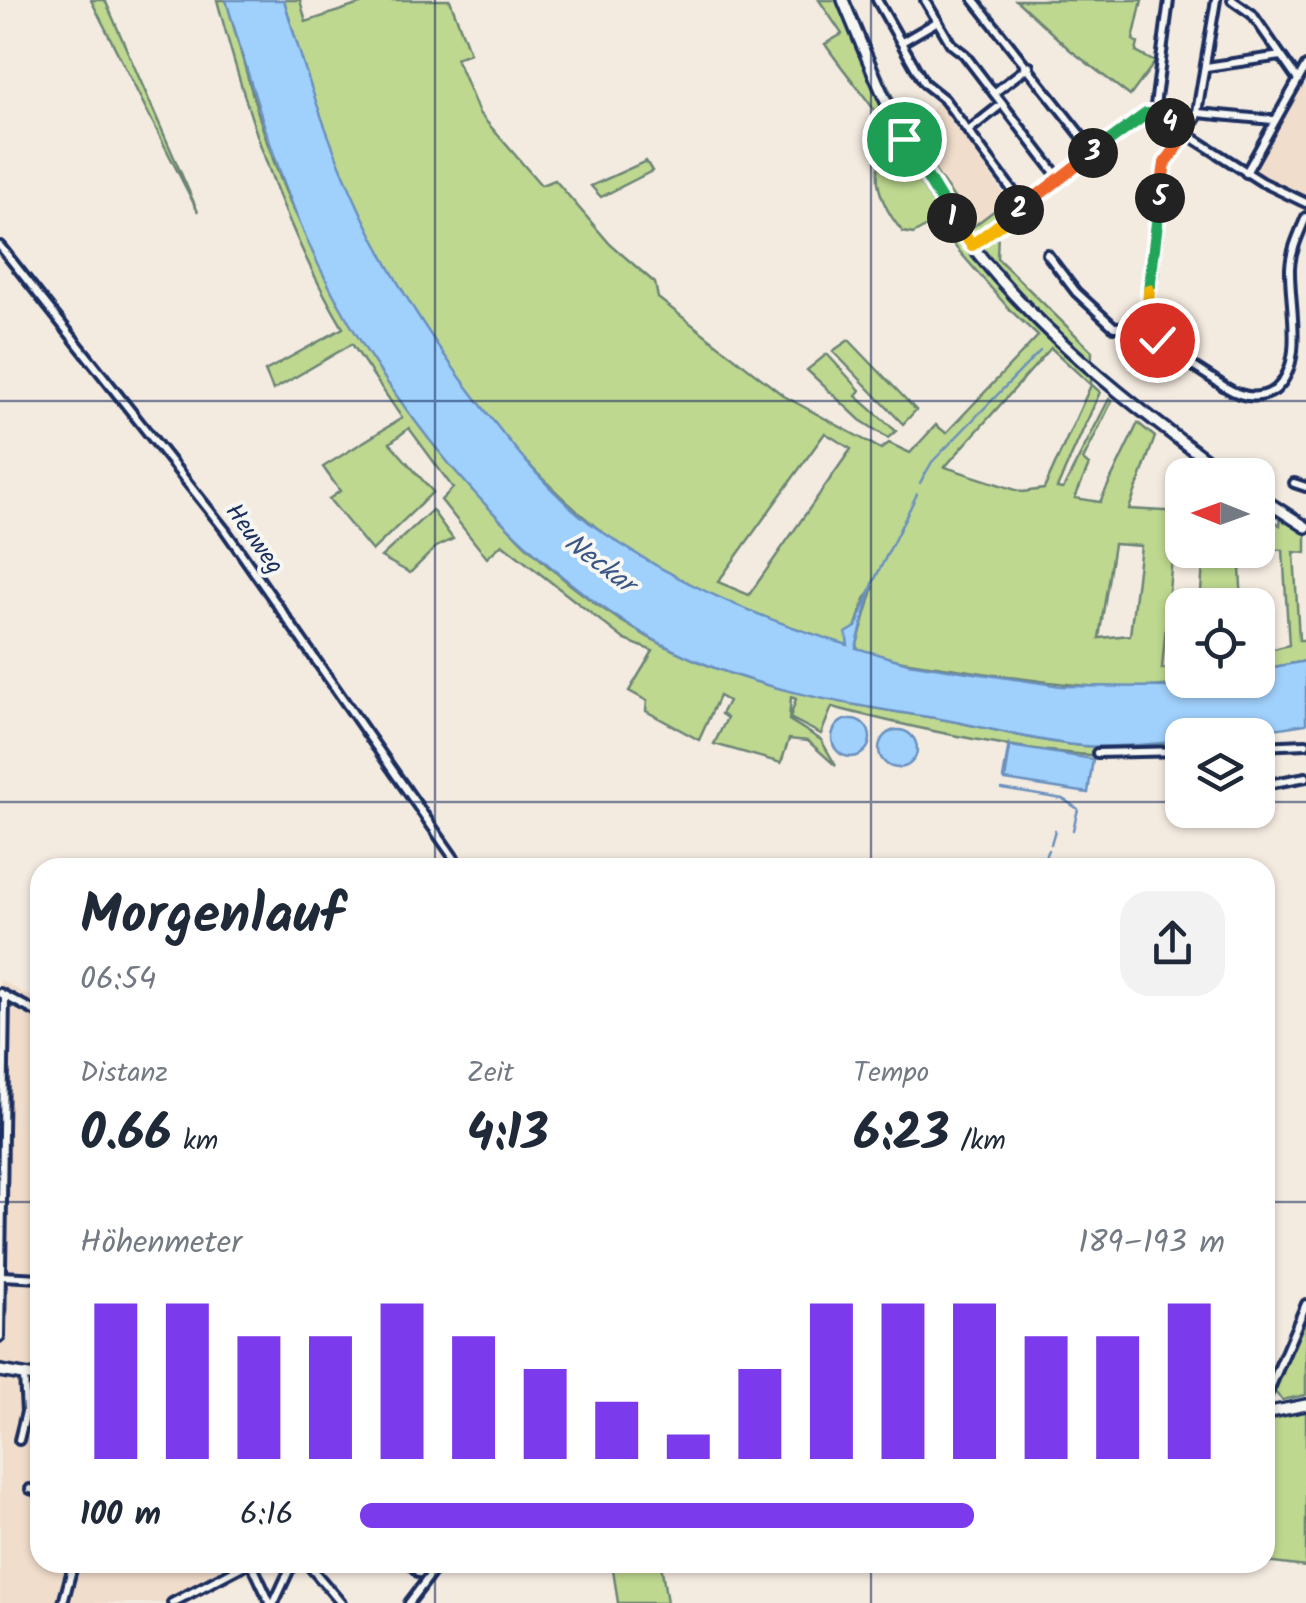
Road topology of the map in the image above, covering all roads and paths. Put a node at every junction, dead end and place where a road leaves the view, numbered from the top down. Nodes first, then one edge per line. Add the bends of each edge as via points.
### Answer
1 (843, 0) edge
2 (877, 0) edge
3 (926, 0) edge
4 (974, 0) edge
5 (1169, 0) edge
6 (1216, 0) edge
7 (1232, 0) edge
8 (938, 21) junction
9 (902, 42) junction
10 (1281, 56) junction
11 (1029, 66) junction
12 (1306, 66) edge
13 (1206, 67) junction
14 (1298, 80) junction
15 (994, 93) junction
16 (1002, 104) junction
17 (1154, 113) junction
18 (1198, 113) junction
19 (1274, 120) junction
20 (968, 131) junction
21 (1187, 134) junction
22 (1094, 152) junction
23 (1246, 173) junction
24 (1059, 178) junction
25 (1306, 203) edge
26 (1024, 206) junction
27 (1306, 217) edge
28 (972, 245) junction
29 (0, 246) edge
30 (1047, 254) dead end
31 (1147, 326) junction
32 (1205, 458) edge
33 (1294, 483) dead end
34 (1306, 487) edge
35 (1275, 507) edge
36 (1306, 527) edge
37 (1306, 744) edge
38 (1275, 745) edge
39 (1165, 752) edge
40 (1097, 754) dead end
41 (1306, 777) edge
42 (1275, 783) edge
43 (454, 858) edge
44 (3, 994) edge
45 (30, 1009) edge
46 (1, 1202) edge
47 (2, 1276) edge
48 (30, 1277) edge
49 (1306, 1304) edge
50 (0, 1337) edge
51 (0, 1371) edge
52 (24, 1376) junction
53 (30, 1377) edge
54 (1275, 1377) edge
55 (1306, 1405) edge
56 (1275, 1411) edge
57 (19, 1440) dead end
58 (71, 1573) edge
59 (231, 1573) edge
60 (257, 1573) edge
61 (287, 1573) edge
62 (316, 1573) edge
63 (432, 1573) edge
64 (177, 1602) edge
65 (63, 1603) edge
66 (272, 1603) edge
67 (342, 1603) edge
68 (410, 1603) edge

1 - 28 main road via 904,139
2 - 9 street
3 - 8 street
4 - 11 street
5 - 17 street
6 - 13 street
7 - 10 street via 1252,14
8 - 9 street
8 - 15 street
9 - 20 street via 924,84
10 - 13 street
10 - 14 street
11 - 15 street
11 - 22 street
12 - 14 street
13 - 18 street
14 - 19 street
15 - 16 street
16 - 20 street
16 - 24 street
17 - 21 street
17 - 22 street
18 - 19 street
18 - 21 street
19 - 23 street
20 - 26 street
21 - 23 street
21 - 31 street via 1165,163
22 - 24 street
23 - 25 street
24 - 26 street
26 - 28 street
27 - 31 street via 1290,271 1300,326 1297,350 1290,376 1270,393 1235,393 1174,354
28 - 32 main road via 1100,376
29 - 43 street, Heuweg via 225,530
30 - 31 street via 1114,326
33 - 34 street
35 - 36 main road
37 - 38 street
39 - 40 street
41 - 42 street
44 - 45 street
44 - 46 street
46 - 47 street
47 - 48 street
47 - 50 street
49 - 54 street
51 - 52 main road
52 - 53 main road
52 - 57 street
55 - 56 main road
58 - 65 street
59 - 64 street
60 - 66 street
61 - 66 street
62 - 67 street
63 - 68 street

